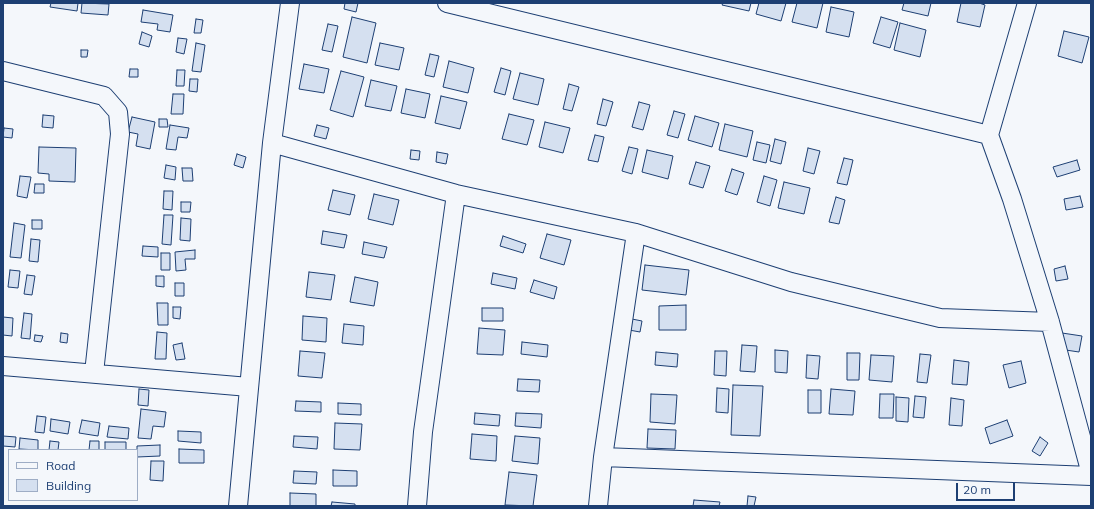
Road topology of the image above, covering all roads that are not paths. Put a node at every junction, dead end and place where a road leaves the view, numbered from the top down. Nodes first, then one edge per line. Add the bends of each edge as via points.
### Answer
1 (290, 3) edge
2 (447, 3) edge
3 (1026, 3) edge
4 (3, 71) edge
5 (989, 135) junction
6 (272, 143) junction
7 (456, 194) junction
8 (636, 233) junction
9 (1050, 322) junction
10 (3, 366) edge
11 (94, 373) junction
12 (249, 387) junction
13 (603, 457) junction
14 (1091, 475) edge
15 (238, 506) edge
16 (417, 506) edge
17 (598, 506) edge

1 - 6 street
2 - 5 street
3 - 5 street
4 - 11 street via 104,96 118,112 120,134
5 - 9 street via 1012,198
6 - 7 street
6 - 12 street
7 - 8 street
7 - 16 street via 423,432
8 - 9 street via 791,282 940,318
8 - 13 street
9 - 14 street
10 - 11 street
11 - 12 street
12 - 15 street
13 - 14 street
13 - 17 street

